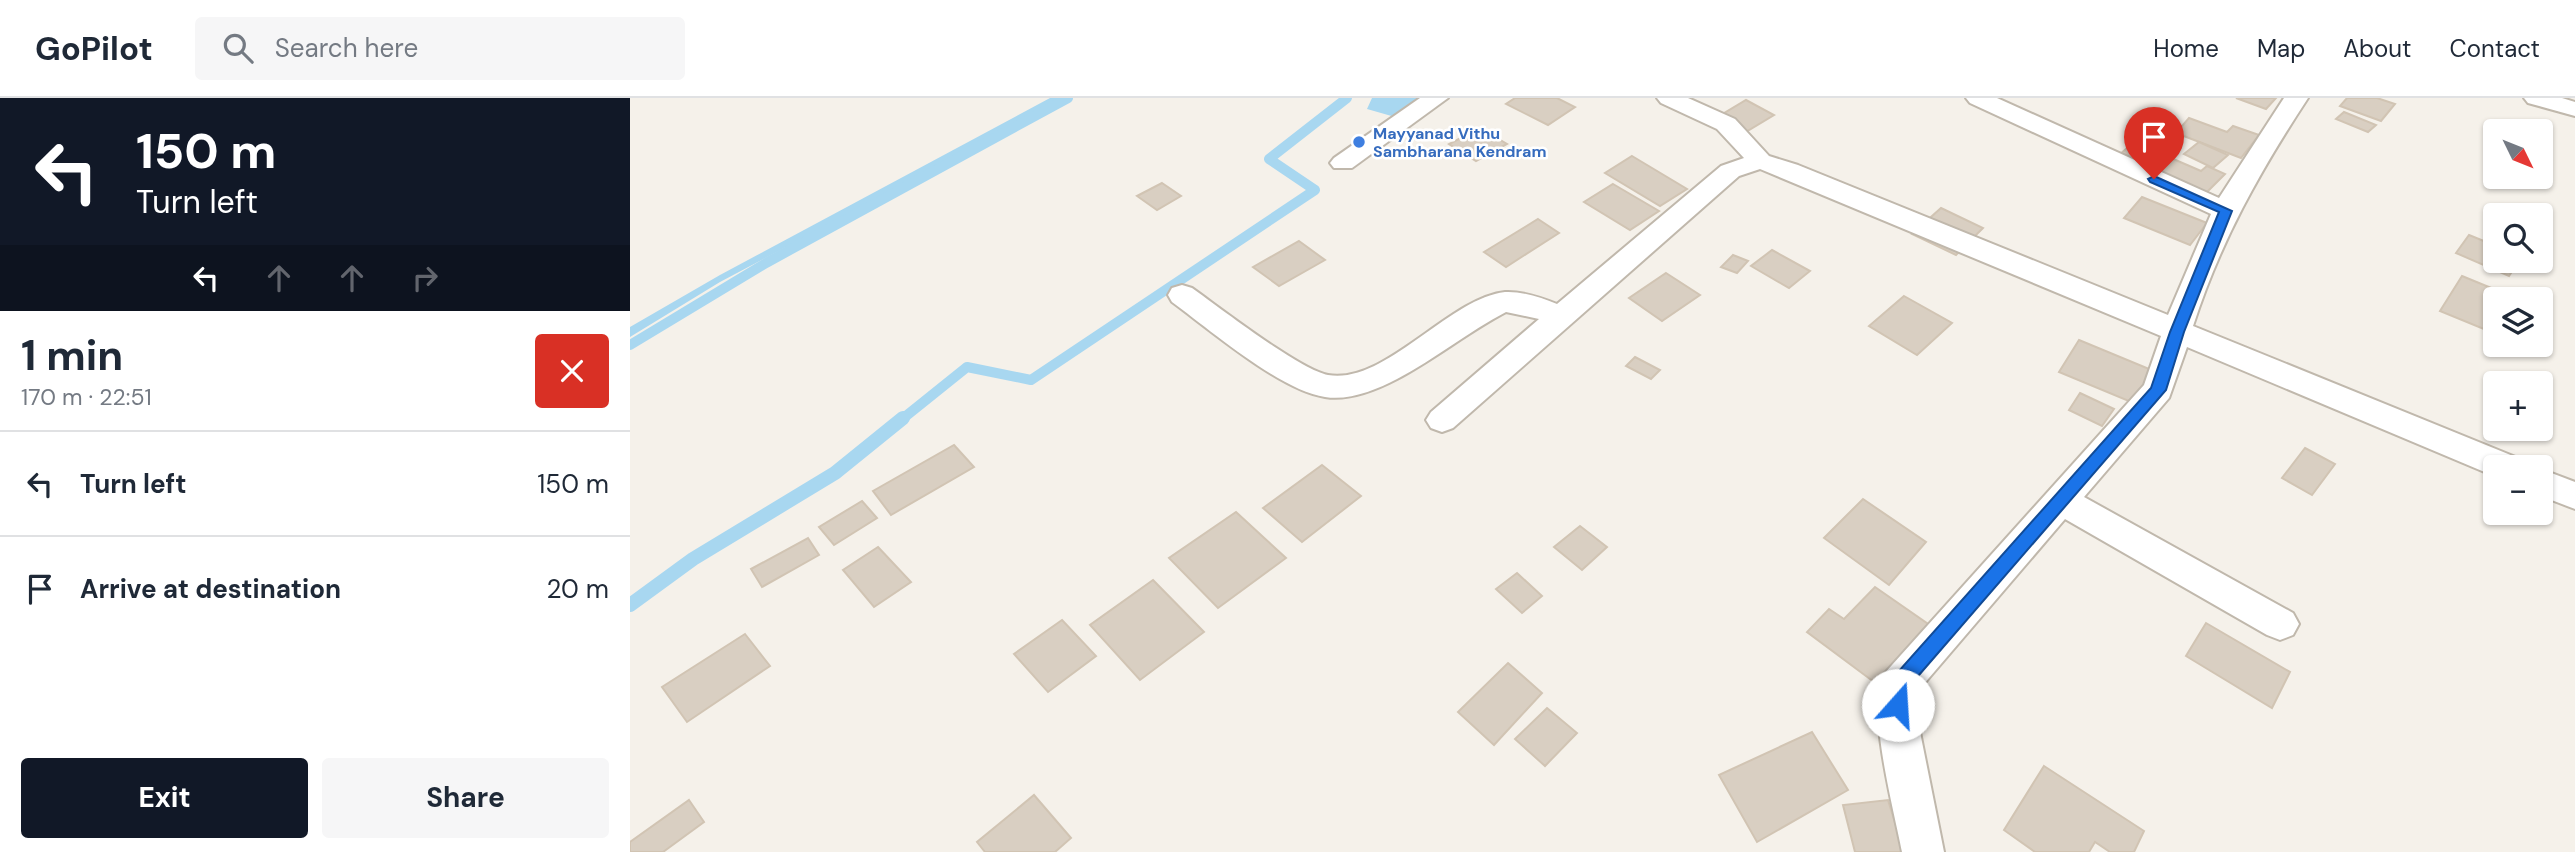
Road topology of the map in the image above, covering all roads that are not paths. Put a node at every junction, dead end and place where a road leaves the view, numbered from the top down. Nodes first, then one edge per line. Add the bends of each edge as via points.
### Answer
1 (1436, 98) edge
2 (1669, 98) edge
3 (1979, 98) edge
4 (2296, 98) edge
5 (2536, 98) edge
6 (2575, 109) edge
7 (1760, 161) junction
8 (1343, 163) dead end
9 (2226, 211) junction
10 (1182, 295) dead end
11 (1562, 317) junction
12 (2177, 332) junction
13 (1442, 420) dead end
14 (2483, 458) edge
15 (2553, 487) edge
16 (2575, 496) edge
17 (2060, 500) junction
18 (2280, 624) dead end
19 (1923, 852) edge

1 - 8 street
2 - 7 street via 1726,124
3 - 9 street
4 - 9 street
5 - 6 street
7 - 11 street via 1730,171
7 - 12 street
9 - 12 street
10 - 11 street via 1325,386 1357,384 1413,357 1502,302 1523,303
11 - 13 street
12 - 14 street
12 - 17 street via 2158,390
15 - 16 street
17 - 18 street
17 - 19 street via 1897,687 1898,722

